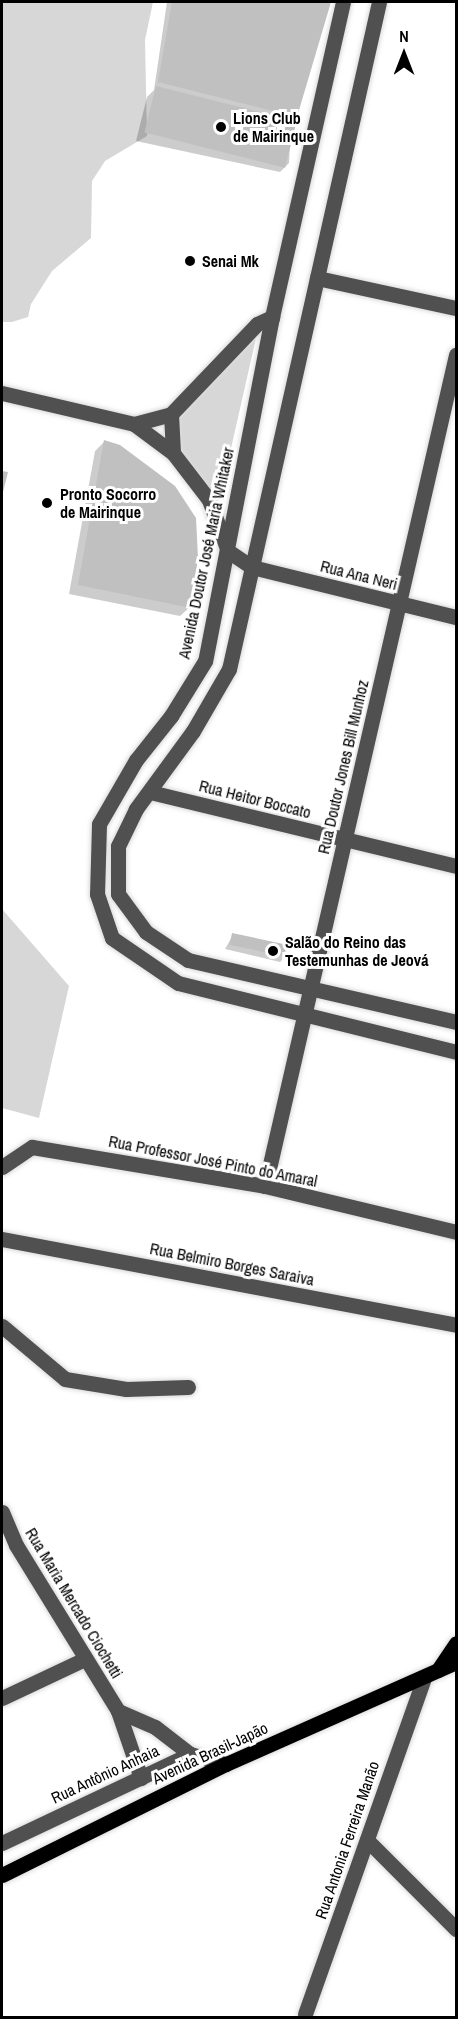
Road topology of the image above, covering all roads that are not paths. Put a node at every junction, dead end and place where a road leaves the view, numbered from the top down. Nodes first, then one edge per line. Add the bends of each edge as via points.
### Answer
1 (343, 2) edge
2 (379, 2) edge
3 (317, 278) junction
4 (456, 308) edge
5 (272, 317) junction
6 (456, 356) edge
7 (2, 393) edge
8 (171, 414) junction
9 (134, 424) junction
10 (173, 453) junction
11 (228, 551) junction
12 (252, 567) junction
13 (399, 604) junction
14 (456, 617) edge
15 (150, 792) junction
16 (345, 839) junction
17 (456, 866) edge
18 (311, 986) junction
19 (305, 1016) junction
20 (456, 1022) edge
21 (456, 1052) edge
22 (2, 1167) edge
23 (266, 1186) junction
24 (456, 1232) edge
25 (2, 1239) edge
26 (456, 1325) edge
27 (2, 1326) edge
28 (188, 1387) dead end
29 (2, 1512) edge
30 (9, 1546) edge
31 (456, 1642) edge
32 (85, 1659) junction
33 (456, 1662) edge
34 (430, 1675) junction
35 (2, 1698) edge
36 (117, 1711) junction
37 (190, 1754) junction
38 (226, 1764) junction
39 (141, 1778) junction
40 (367, 1839) junction
41 (2, 1843) edge
42 (2, 1875) edge
43 (456, 1929) edge
44 (305, 2014) dead end

1 - 5 street, Avenida Doutor José Maria Whitaker
2 - 3 street
3 - 4 street
3 - 12 street
5 - 8 street via 257,324
5 - 11 street, Avenida Doutor José Maria Whitaker
6 - 13 street, Rua Doutor Jones Bill Munhoz
7 - 9 street
8 - 9 street
8 - 10 street
9 - 10 street
10 - 11 street via 209,500
11 - 12 street, Rua Ana Neri
11 - 19 street, Avenida Doutor José Maria Whitaker via 205,661 171,716 136,760 99,824 97,894 112,938 178,983
12 - 13 street, Rua Ana Neri
12 - 15 street via 229,669 193,731
13 - 14 street, Rua Ana Neri
13 - 16 street, Rua Doutor Jones Bill Munhoz
15 - 16 street, Rua Heitor Boccato
15 - 18 street via 118,846 118,894 146,932 188,960
16 - 17 street, Rua Heitor Boccato
16 - 18 street, Rua Doutor Jones Bill Munhoz
18 - 19 street, Rua Doutor Jones Bill Munhoz
18 - 20 street
19 - 21 street, Avenida Doutor José Maria Whitaker
19 - 23 street, Rua Doutor Jones Bill Munhoz
22 - 23 street, Rua Professor José Pinto do Amaral via 32,1147
23 - 24 street, Rua Professor José Pinto do Amaral
25 - 26 street, Rua Belmiro Borges Saraiva
27 - 28 street via 65,1379 126,1389
29 - 30 street, Rua Maria Mercado Ciochetti
30 - 32 street, Rua Maria Mercado Ciochetti
31 - 34 main road
32 - 35 street
32 - 36 street, Rua Maria Mercado Ciochetti
33 - 34 main road, Avenida Brasil-Japão
34 - 38 main road, Avenida Brasil-Japão
34 - 40 street, Rua Antonia Ferreira Manão
36 - 37 street via 155,1727
36 - 39 street, Rua Maria Mercado Ciochetti
37 - 38 street
37 - 39 street, Rua Antônio Anhaia
38 - 42 main road, Avenida Brasil-Japão
39 - 41 street, Rua Antônio Anhaia
40 - 43 street
40 - 44 street, Rua Antonia Ferreira Manão

